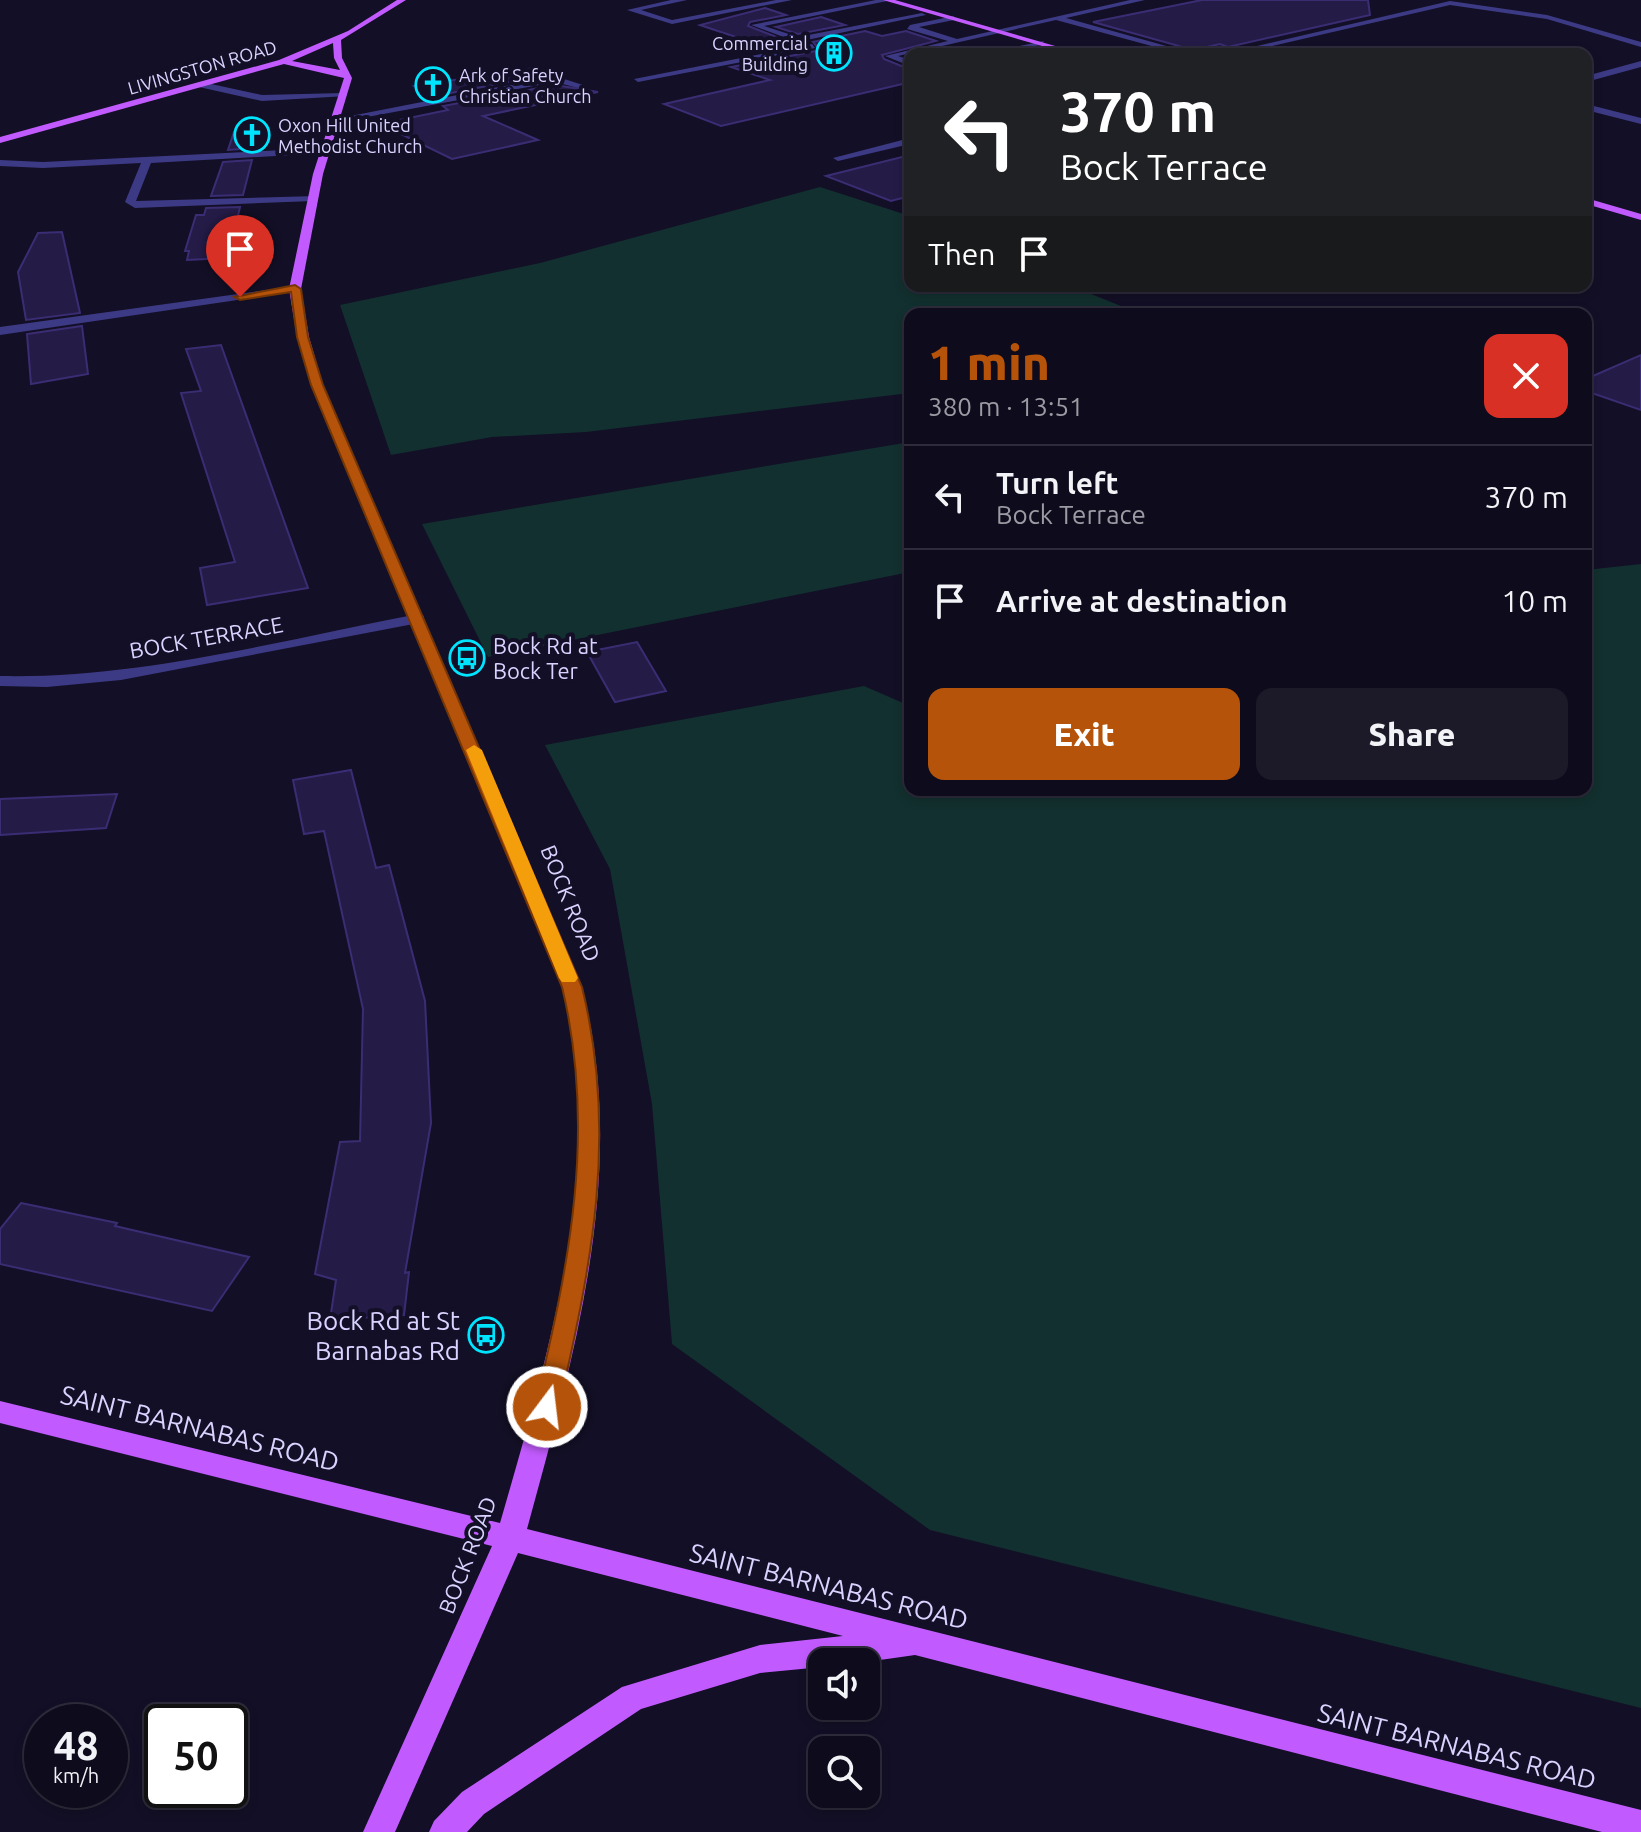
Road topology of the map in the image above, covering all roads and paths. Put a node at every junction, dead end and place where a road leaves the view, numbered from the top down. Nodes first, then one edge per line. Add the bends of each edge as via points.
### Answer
1 (402, 0) edge
2 (683, 0) edge
3 (788, 0) edge
4 (888, 0) edge
5 (1141, 0) edge
6 (933, 13) junction
7 (951, 18) junction
8 (1056, 18) junction
9 (910, 27) junction
10 (995, 30) junction
11 (337, 39) junction
12 (957, 41) junction
13 (1041, 43) junction
14 (1641, 45) edge
15 (925, 48) edge
16 (976, 48) edge
17 (1019, 48) edge
18 (1058, 48) edge
19 (1168, 48) edge
20 (1253, 48) edge
21 (904, 53) edge
22 (904, 61) edge
23 (282, 62) junction
24 (1641, 64) edge
25 (344, 73) junction
26 (1592, 77) edge
27 (638, 79) dead end
28 (202, 85) junction
29 (582, 86) dead end
30 (343, 96) junction
31 (1592, 109) edge
32 (335, 120) junction
33 (1641, 121) edge
34 (0, 140) edge
35 (904, 142) edge
36 (324, 151) junction
37 (148, 158) junction
38 (838, 158) dead end
39 (0, 163) edge
40 (313, 198) junction
41 (1592, 203) edge
42 (1641, 217) edge
43 (295, 289) junction
44 (0, 331) edge
45 (418, 619) junction
46 (0, 681) edge
47 (0, 1412) edge
48 (510, 1538) junction
49 (921, 1643) junction
50 (1641, 1826) edge
51 (379, 1832) edge
52 (445, 1832) edge

1 - 11 main road, LIVINGSTON ROAD
2 - 3 street via 631,10 672,22
4 - 6 main road
4 - 6 street via 755,25 797,40
5 - 8 street
6 - 7 main road
7 - 9 street
7 - 10 main road
8 - 10 street
8 - 19 street
9 - 12 street
9 - 27 street
10 - 12 street
10 - 13 main road
11 - 23 main road, LIVINGSTON ROAD
11 - 25 main road, BOCK ROAD
12 - 15 street
12 - 16 street
13 - 17 street
13 - 18 main road
14 - 20 street via 1478,4 1450,3
21 - 22 street via 889,56
23 - 25 main road
23 - 28 main road, LIVINGSTON ROAD
24 - 26 street
25 - 30 main road, BOCK ROAD via 348,78
28 - 30 street via 262,98
28 - 34 main road, LIVINGSTON ROAD
29 - 32 street via 555,79
30 - 32 main road, BOCK ROAD
31 - 33 street
32 - 36 main road, BOCK ROAD
35 - 38 street
36 - 37 street
36 - 40 main road, BOCK ROAD
37 - 39 street
37 - 40 street via 130,202 135,205
40 - 43 main road, BOCK ROAD
41 - 42 main road
43 - 44 street
43 - 45 main road, BOCK ROAD via 317,385
45 - 46 street, BOCK TERRACE via 121,675
45 - 48 main road, BOCK ROAD via 572,987 590,1111 585,1226 574,1294
47 - 48 main road, SAINT BARNABAS ROAD
48 - 49 main road, SAINT BARNABAS ROAD
48 - 51 main road, BOCK ROAD
49 - 50 main road, SAINT BARNABAS ROAD
49 - 52 main road via 760,1659 633,1697 473,1803

